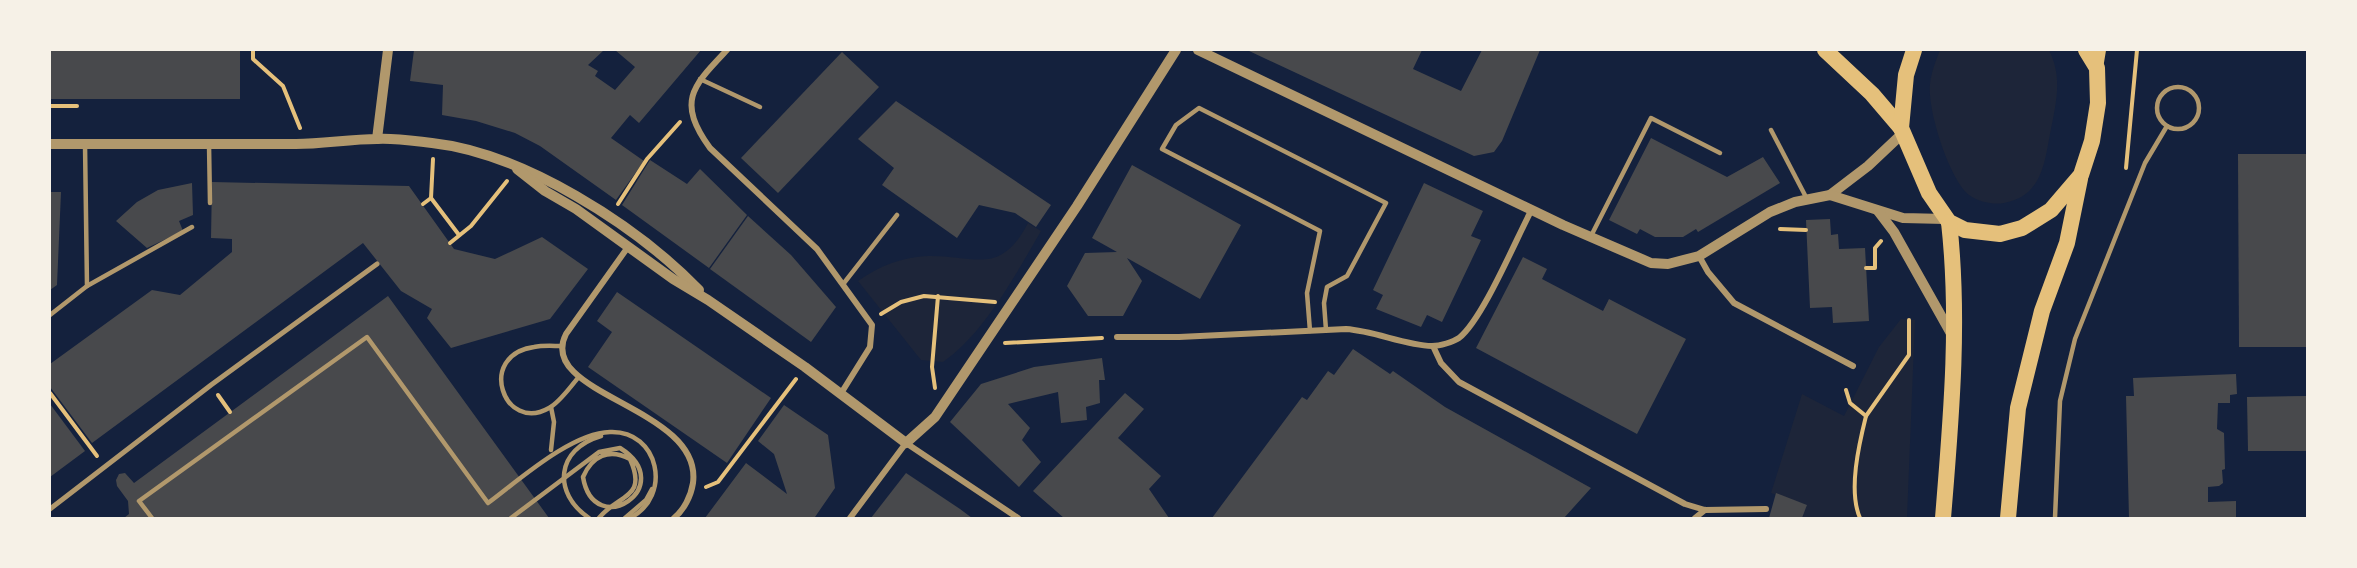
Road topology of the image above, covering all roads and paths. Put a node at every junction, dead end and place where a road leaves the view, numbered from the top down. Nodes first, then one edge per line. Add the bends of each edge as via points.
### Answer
1 (253, 50) edge
2 (388, 50) edge
3 (727, 50) edge
4 (1176, 50) edge
5 (1198, 50) edge
6 (1825, 50) edge
7 (1914, 50) edge
8 (2086, 50) edge
9 (2100, 50) edge
10 (2137, 50) edge
11 (2097, 68) junction
12 (700, 79) junction
13 (50, 105) edge
14 (77, 106) dead end
15 (760, 107) dead end
16 (691, 111) junction
17 (2167, 126) junction
18 (1771, 130) dead end
19 (1902, 131) junction
20 (377, 139) junction
21 (434, 143) junction
22 (50, 144) edge
23 (85, 144) junction
24 (209, 144) junction
25 (301, 144) junction
26 (1720, 153) dead end
27 (517, 169) junction
28 (2080, 175) junction
29 (1830, 195) junction
30 (431, 198) junction
31 (1807, 199) junction
32 (210, 203) dead end
33 (423, 204) dead end
34 (2129, 206) junction
35 (1532, 209) junction
36 (1878, 211) junction
37 (897, 215) dead end
38 (610, 218) junction
39 (1947, 221) junction
40 (192, 227) dead end
41 (1780, 230) dead end
42 (1806, 230) dead end
43 (459, 235) junction
44 (1590, 238) junction
45 (450, 243) dead end
46 (628, 247) junction
47 (1875, 248) dead end
48 (1699, 256) junction
49 (377, 264) dead end
50 (1866, 268) dead end
51 (844, 283) junction
52 (87, 286) junction
53 (938, 296) junction
54 (708, 300) junction
55 (1007, 310) junction
56 (50, 315) edge
57 (870, 320) junction
58 (1909, 320) dead end
59 (1326, 330) junction
60 (1310, 331) junction
61 (1117, 337) joint
62 (1954, 340) junction
63 (983, 344) junction
64 (562, 346) junction
65 (1433, 346) junction
66 (1852, 366) dead end
67 (805, 368) junction
68 (578, 378) junction
69 (1846, 390) dead end
70 (50, 393) edge
71 (840, 395) junction
72 (948, 398) junction
73 (551, 407) junction
74 (1866, 416) junction
75 (906, 443) junction
76 (551, 450) dead end
77 (105, 466) junction
78 (692, 493) junction
79 (1766, 508) dead end
80 (50, 509) edge
81 (1705, 510) junction
82 (152, 519) edge
83 (511, 519) edge
84 (589, 519) edge
85 (599, 519) edge
86 (625, 519) edge
87 (630, 519) edge
88 (674, 519) edge
89 (850, 519) edge
90 (1018, 519) edge
91 (1695, 519) edge
92 (1860, 519) edge
93 (1943, 519) edge
94 (2008, 519) edge
95 (2055, 519) edge

1 - 25 path via 253,59 283,86 301,130
2 - 20 street
3 - 12 street
4 - 55 street
5 - 35 street
6 - 19 highway via 1872,94
7 - 19 highway via 1906,75
8 - 11 highway
9 - 11 main road
10 - 34 path via 2126,157
11 - 28 highway via 2097,121
12 - 15 lane
12 - 16 street via 691,93
13 - 14 path
16 - 38 path via 647,159
16 - 51 street via 710,148 791,222
17 - 17 lane via 2158,115 2158,101 2174,87 2188,90 2198,100 2196,120 2187,128
17 - 34 lane via 2145,163
18 - 31 lane
19 - 29 street via 1868,166
19 - 39 highway via 1929,193
20 - 21 street
20 - 25 street
21 - 27 street via 494,158
21 - 30 path
22 - 23 street
23 - 24 street
23 - 52 lane
24 - 25 street
24 - 32 lane
26 - 44 lane via 1650,118
27 - 38 street via 550,180
27 - 43 path via 471,226
27 - 46 street
28 - 39 highway via 2051,210 2022,228 1987,233 1965,230
28 - 94 highway via 2067,243 2042,311 2018,408
29 - 31 street
29 - 36 street
30 - 33 path
30 - 43 path
31 - 48 street via 1770,212
34 - 95 lane via 2075,339 2062,391
35 - 44 street
35 - 65 street via 1477,315 1458,339
36 - 39 street via 1903,218
36 - 62 street via 1894,232
37 - 51 lane
38 - 54 street via 679,270
39 - 62 highway via 1955,273
40 - 52 lane
41 - 42 path
43 - 45 path
44 - 48 street via 1651,262 1668,264
46 - 54 street
46 - 64 street via 566,334
47 - 50 path via 1875,268
48 - 66 street via 1734,303
49 - 77 street
51 - 57 street
52 - 56 lane
53 - 55 path via 988,300
53 - 57 path via 908,299
53 - 72 path via 932,381
54 - 67 street
55 - 63 street
57 - 71 street via 870,347
58 - 74 path via 1909,355
59 - 60 street
59 - 60 lane via 1327,287 1347,276 1386,203 1199,108 1176,125 1162,149 1320,231 1307,293
59 - 65 street via 1367,330
60 - 61 street
61 - 63 path
62 - 93 highway
63 - 72 street
64 - 68 street via 566,363
64 - 73 lane via 522,351 512,356 501,371 500,384 510,404 531,413
65 - 81 street via 1441,363 1459,382 1667,495
67 - 71 street
67 - 78 path via 718,483
68 - 73 lane
68 - 78 street via 679,439 693,464
69 - 74 path via 1850,403
70 - 77 path
71 - 75 street
72 - 75 street via 933,420
73 - 76 lane
74 - 92 path via 1858,449 1855,508
75 - 89 street
75 - 90 street
77 - 80 street
78 - 88 street
79 - 81 street
81 - 91 street
82 - 87 lane via 139,501 367,337 488,503 578,441 609,432 637,438 648,451 657,482 649,502
83 - 85 lane via 585,461 610,448 620,448 632,456 642,479 625,504 615,508 595,502 583,477 593,461 602,455 620,454 630,459 637,479 635,488 623,500
84 - 86 lane via 569,498 562,481 564,471 568,458 579,447 609,434 635,441 652,467 651,492

